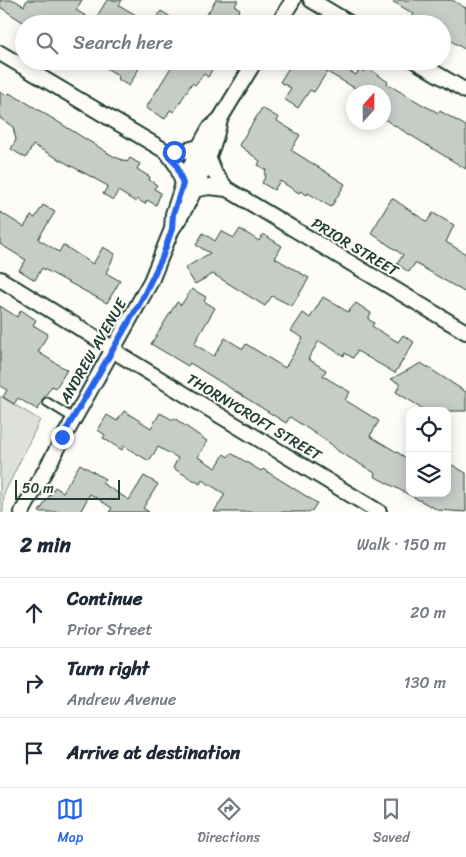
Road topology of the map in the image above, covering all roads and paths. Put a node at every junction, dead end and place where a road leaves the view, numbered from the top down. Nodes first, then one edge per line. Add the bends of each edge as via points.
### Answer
1 (293, 0) edge
2 (311, 0) edge
3 (284, 15) edge
4 (336, 15) edge
5 (0, 53) edge
6 (15, 62) edge
7 (29, 70) edge
8 (250, 70) edge
9 (430, 70) edge
10 (466, 91) edge
11 (167, 152) junction
12 (204, 152) junction
13 (188, 187) junction
14 (227, 189) junction
15 (0, 279) edge
16 (466, 332) edge
17 (113, 349) junction
18 (47, 402) dead end
19 (74, 418) junction
20 (22, 512) edge
21 (380, 512) edge

1 - 3 street
2 - 4 street
5 - 6 street
7 - 11 street
8 - 12 street, ANDREW AVENUE via 220,119 209,129
9 - 10 street
11 - 12 street
11 - 13 street
12 - 13 street, ANDREW AVENUE
12 - 14 street, PRIOR STREET
13 - 14 street, PRIOR STREET
13 - 17 street, ANDREW AVENUE via 173,214 172,229 151,281
14 - 16 street, PRIOR STREET
15 - 17 street, THORNYCROFT STREET
17 - 19 street, ANDREW AVENUE
17 - 21 street, THORNYCROFT STREET
18 - 19 lane
19 - 20 street, ANDREW AVENUE

